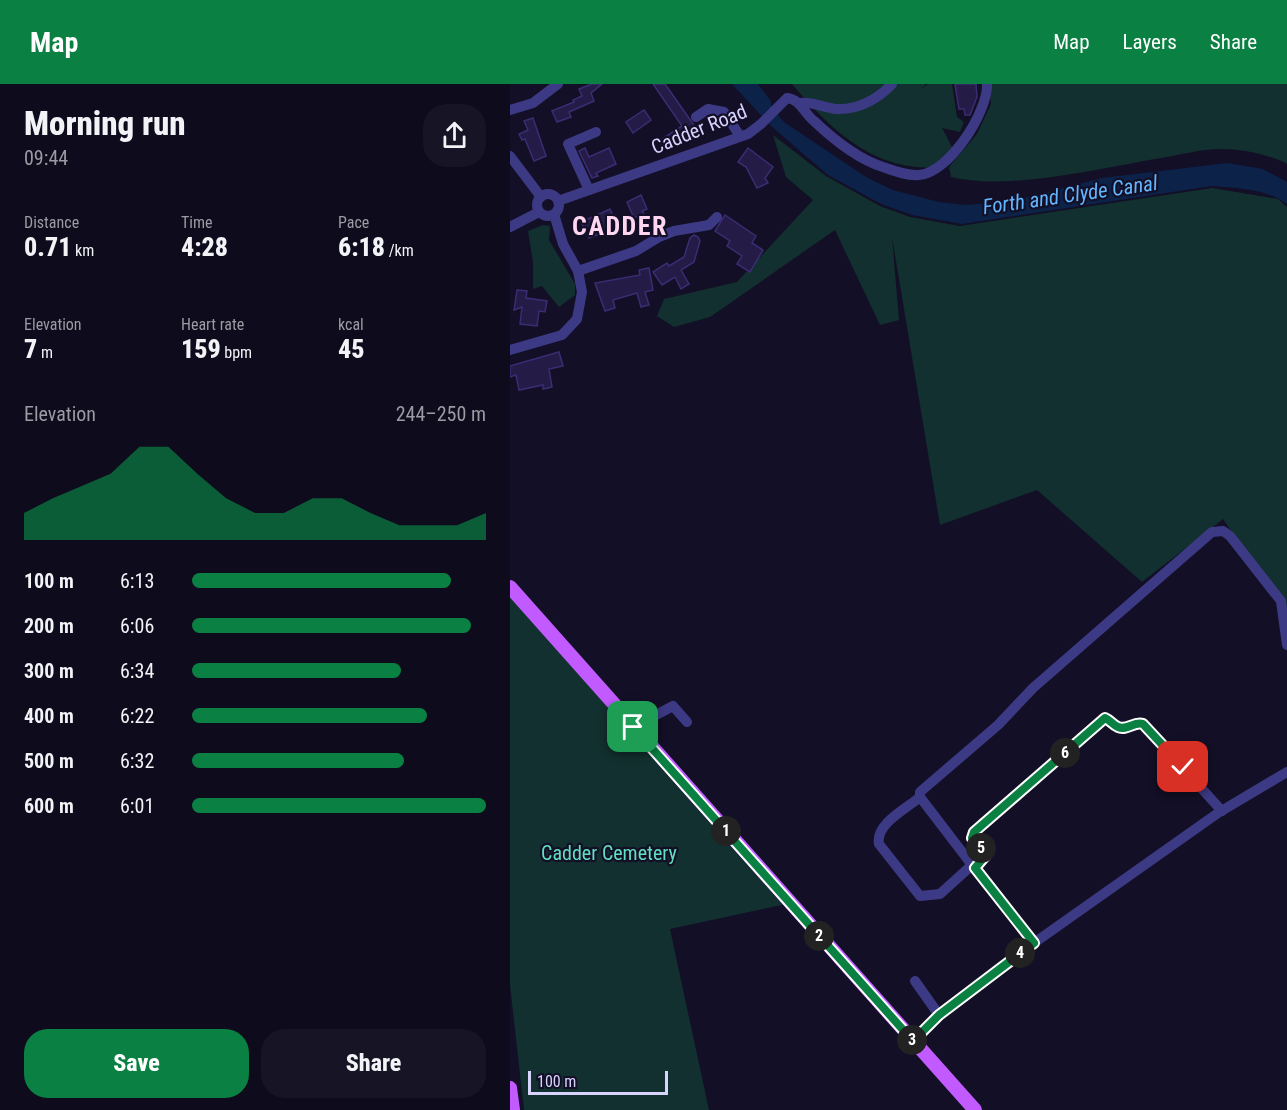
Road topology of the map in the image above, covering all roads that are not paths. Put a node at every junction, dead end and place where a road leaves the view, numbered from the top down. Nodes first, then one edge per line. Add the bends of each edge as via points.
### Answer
1 (558, 84) edge
2 (892, 84) edge
3 (987, 84) edge
4 (799, 104) junction
5 (510, 110) edge
6 (696, 117) dead end
7 (596, 132) dead end
8 (740, 136) junction
9 (510, 156) edge
10 (589, 190) junction
11 (541, 196) junction
12 (558, 201) junction
13 (539, 212) junction
14 (554, 214) junction
15 (717, 217) dead end
16 (510, 227) edge
17 (578, 272) junction
18 (510, 350) edge
19 (510, 587) edge
20 (1287, 645) edge
21 (687, 722) dead end
22 (633, 727) junction
23 (1287, 772) edge
24 (920, 797) junction
25 (1222, 811) junction
26 (974, 867) junction
27 (1034, 943) junction
28 (915, 981) dead end
29 (939, 1015) junction
30 (913, 1041) junction
31 (975, 1110) edge

1 - 5 street via 532,103
2 - 4 street via 863,105 837,109
3 - 4 street via 980,114 962,142 948,160 921,176 880,166 848,149
4 - 8 street, Cadder Road via 787,98 761,124
6 - 8 street via 708,109 724,112
7 - 10 street via 568,144
8 - 10 street, Cadder Road
9 - 11 street
10 - 12 street, Cadder Road
11 - 12 street via 551,194
11 - 13 street via 537,202
12 - 14 street
13 - 14 street
13 - 16 street
14 - 17 street via 563,244
15 - 17 street via 709,225 674,231 636,251
17 - 18 street via 582,292 577,319 562,335
19 - 22 main road
20 - 24 street via 1281,601 1230,536 1223,531 1212,532 1033,688 998,725 920,792
21 - 22 street via 673,706
22 - 30 main road
23 - 25 street
24 - 26 street
24 - 26 street via 880,829 878,837 885,853 920,896 940,894
25 - 26 street via 1143,724 1118,727 1105,718 974,832 972,838 986,855
25 - 27 street
26 - 27 street
27 - 29 street
28 - 29 street
29 - 30 street
30 - 31 main road

